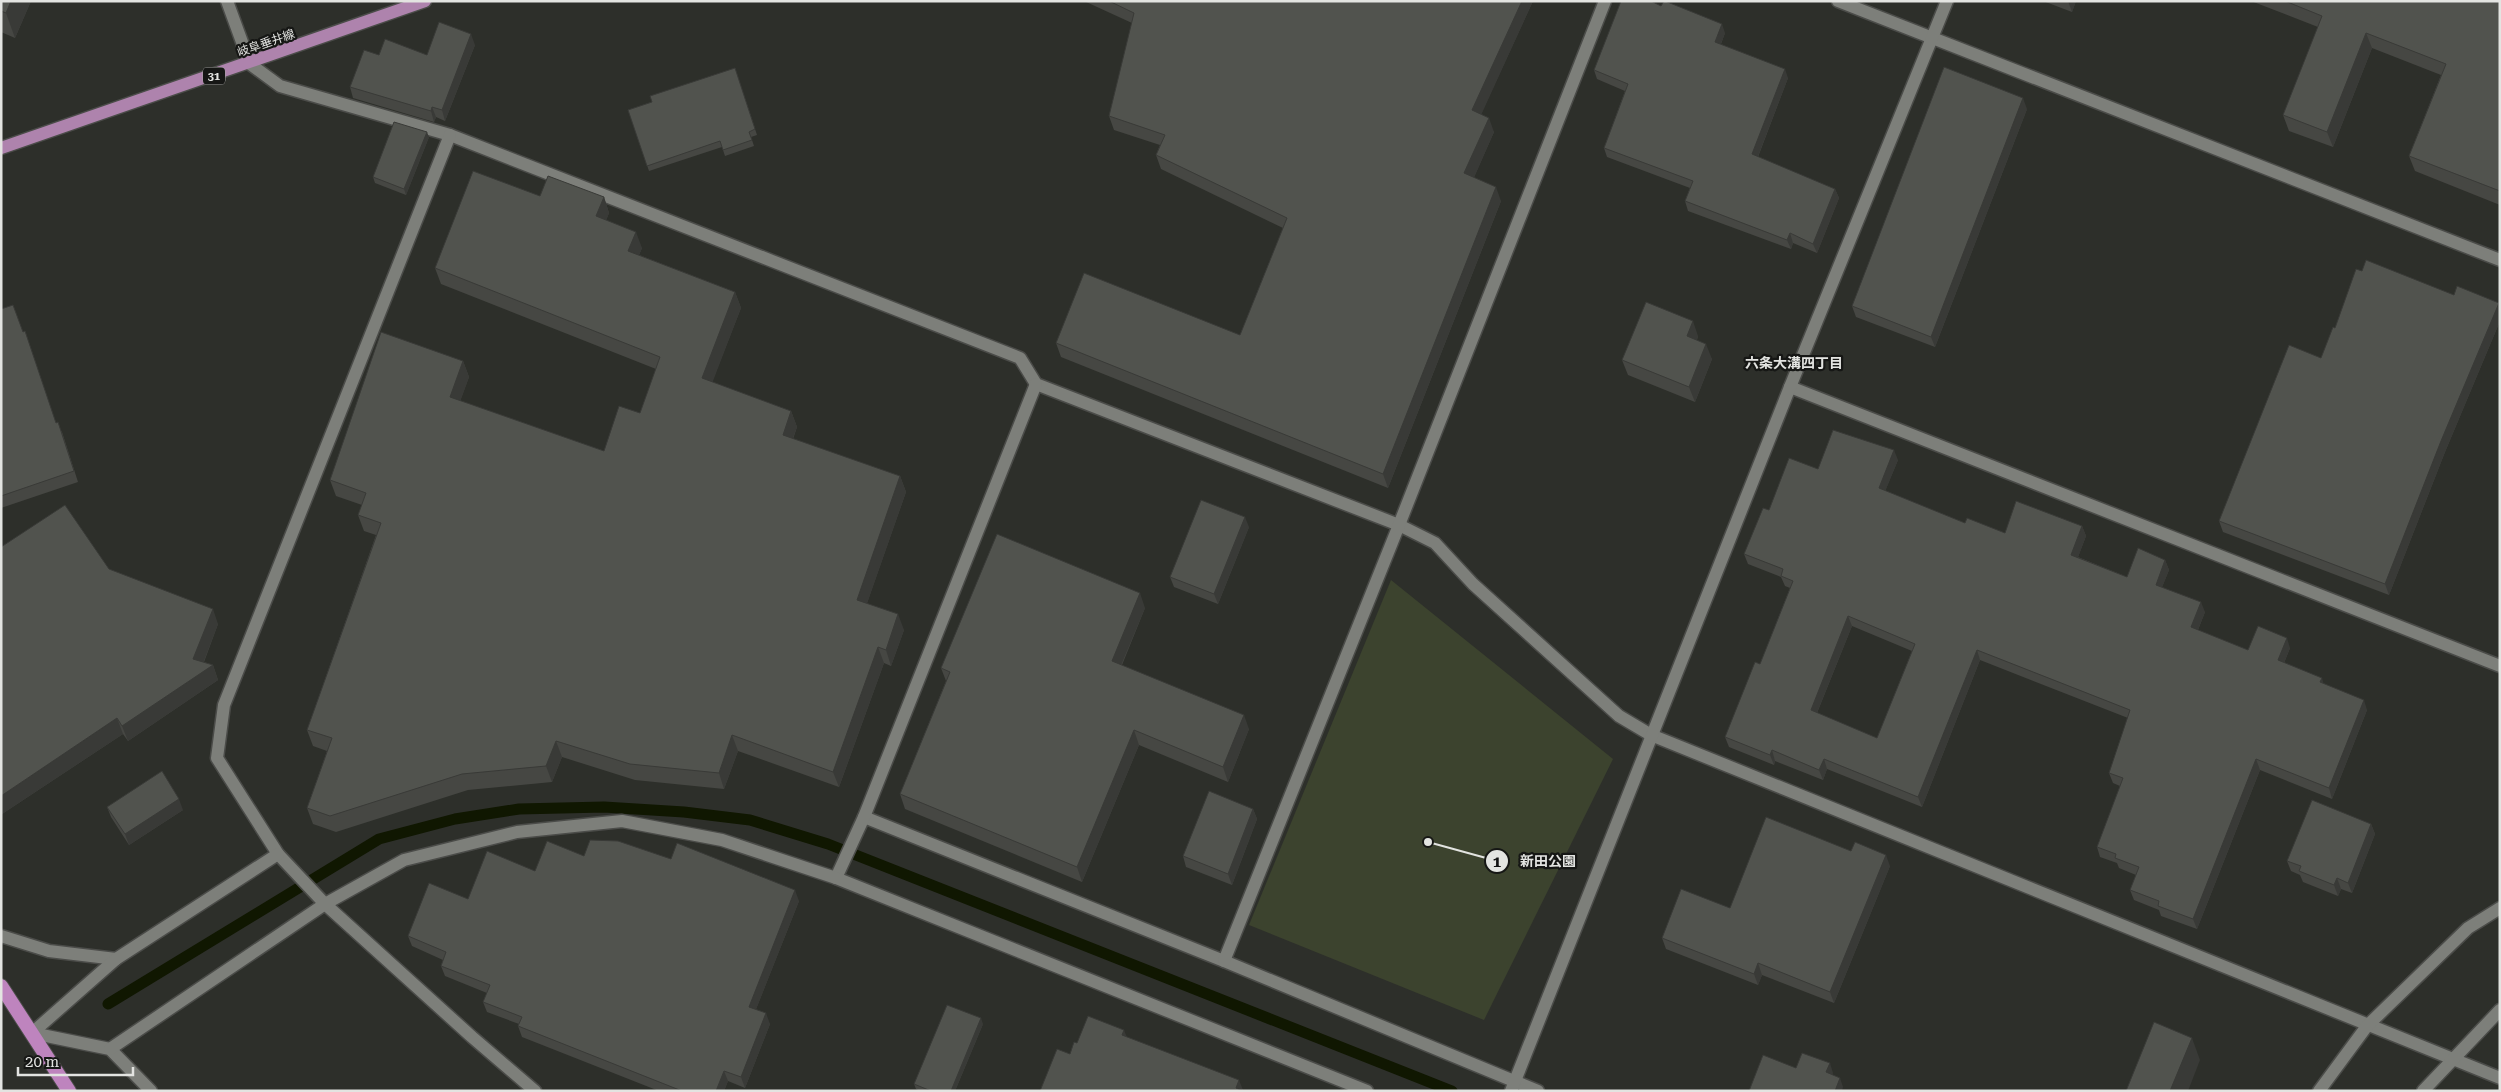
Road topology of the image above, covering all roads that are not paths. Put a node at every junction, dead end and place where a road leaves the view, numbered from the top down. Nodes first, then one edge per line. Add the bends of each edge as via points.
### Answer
1 (227, 1) edge
2 (425, 1) edge
3 (1605, 1) edge
4 (1838, 1) edge
5 (1947, 1) edge
6 (1933, 37) junction
7 (250, 64) junction
8 (450, 135) junction
9 (1, 148) edge
10 (2500, 260) edge
11 (1036, 384) junction
12 (1790, 387) junction
13 (1399, 525) junction
14 (2500, 666) edge
15 (1651, 735) junction
16 (864, 817) junction
17 (278, 854) junction
18 (836, 878) junction
19 (325, 904) junction
20 (2500, 908) edge
21 (1, 936) edge
22 (116, 959) junction
23 (1224, 961) junction
24 (1, 986) edge
25 (2500, 1010) edge
26 (2367, 1026) junction
27 (32, 1032) junction
28 (110, 1049) junction
29 (2452, 1059) junction
30 (2500, 1078) edge
31 (1512, 1086) edge
32 (69, 1091) edge
33 (151, 1091) edge
34 (535, 1091) edge
35 (1367, 1091) edge
36 (1538, 1091) edge
37 (2319, 1091) edge
38 (2423, 1091) edge

1 - 7 street
2 - 7 main road, 岐阜垂井線 / 31
3 - 13 street
4 - 6 street
5 - 6 street
6 - 10 street
6 - 12 street
7 - 8 street via 280,86
7 - 9 main road, 岐阜垂井線 / 31
8 - 11 street via 1020,358
8 - 17 street via 224,705 217,758
11 - 13 street
11 - 16 street
12 - 14 street
12 - 15 street
13 - 15 street via 1435,543 1473,584 1619,716
13 - 23 street
15 - 26 street
15 - 31 street
16 - 18 street
16 - 23 street
17 - 19 street
17 - 22 street
18 - 19 street via 722,840 622,821 517,832 404,860
18 - 35 street
19 - 28 street
19 - 34 street
20 - 26 street via 2468,928
21 - 22 street via 49,952
22 - 27 street
23 - 31 street
24 - 27 highway
25 - 29 street
26 - 29 street
26 - 37 street
27 - 28 street
27 - 32 highway
28 - 33 street
29 - 30 street
29 - 38 street
31 - 36 street

